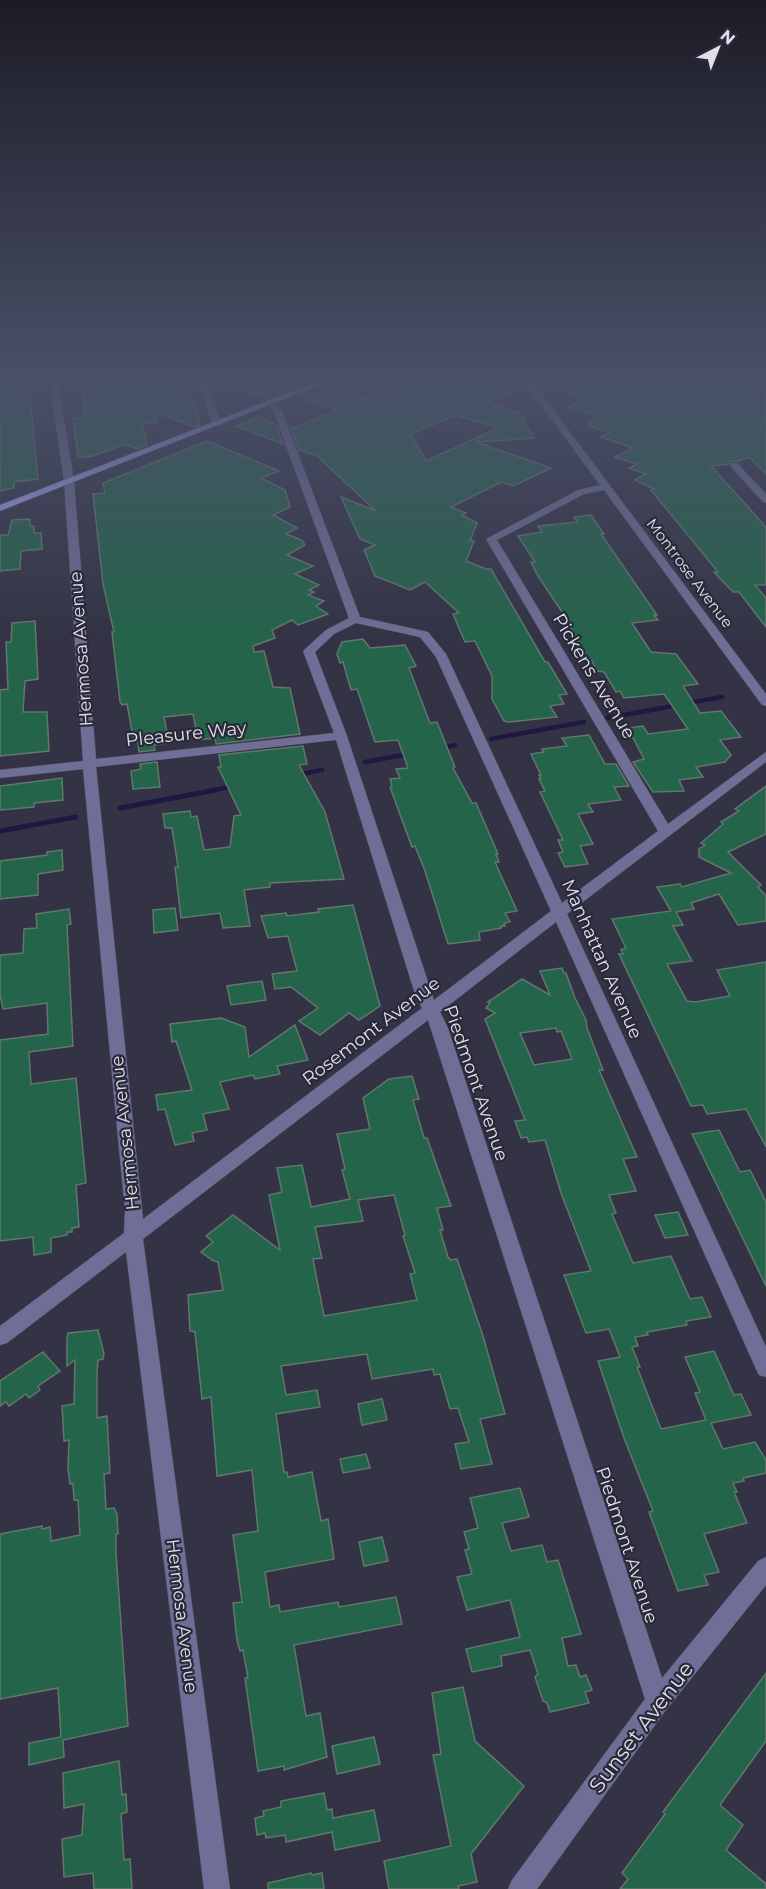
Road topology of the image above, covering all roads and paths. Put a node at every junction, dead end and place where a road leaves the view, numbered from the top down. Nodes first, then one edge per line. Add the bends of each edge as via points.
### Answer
1 (66, 464) edge
2 (114, 464) edge
3 (297, 464) edge
4 (589, 464) edge
5 (734, 465) dead end
6 (69, 482) junction
7 (606, 487) junction
8 (766, 500) edge
9 (0, 508) edge
10 (355, 619) junction
11 (766, 702) edge
12 (341, 736) junction
13 (766, 756) edge
14 (90, 763) junction
15 (0, 774) edge
16 (666, 832) junction
17 (560, 912) junction
18 (431, 1009) junction
19 (133, 1236) junction
20 (0, 1337) edge
21 (766, 1369) edge
22 (766, 1568) edge
23 (658, 1702) junction
24 (217, 1889) edge
25 (521, 1889) edge

1 - 6 street, Hermosa Avenue
2 - 6 main road
3 - 10 street
4 - 7 street, Montrose Avenue
5 - 8 street
6 - 9 main road
6 - 14 street, Hermosa Avenue
7 - 11 street, Montrose Avenue
7 - 16 street, Pickens Avenue via 581,492 491,539
10 - 12 street, Piedmont Avenue via 330,632 309,651
10 - 17 street, Manhattan Avenue via 424,634 442,656
12 - 14 street, Pleasure Way
12 - 18 street, Piedmont Avenue
13 - 16 street, Rosemont Avenue
14 - 15 street, Pleasure Way
14 - 19 street, Hermosa Avenue via 134,1211
16 - 17 street, Rosemont Avenue
17 - 18 street, Rosemont Avenue
17 - 21 street, Manhattan Avenue
18 - 19 street, Rosemont Avenue
18 - 23 street, Piedmont Avenue
19 - 20 street, Rosemont Avenue
19 - 24 street, Hermosa Avenue
22 - 23 street, Sunset Avenue
23 - 25 street, Sunset Avenue

